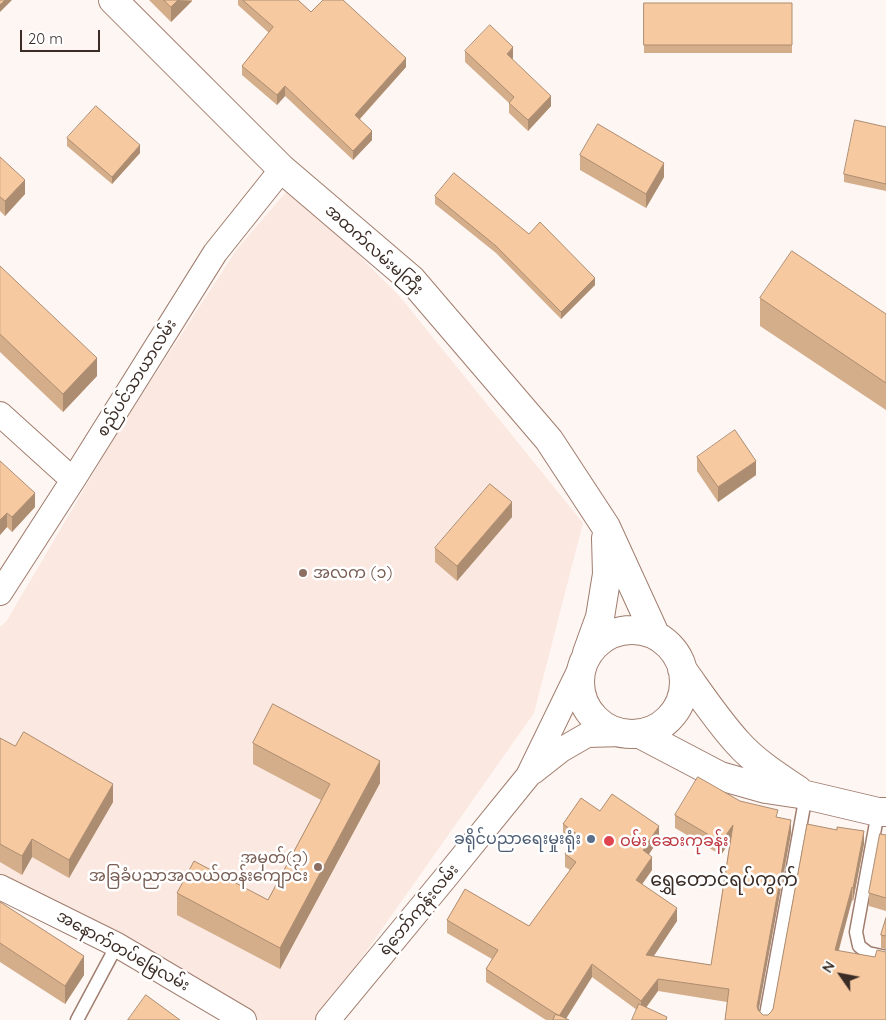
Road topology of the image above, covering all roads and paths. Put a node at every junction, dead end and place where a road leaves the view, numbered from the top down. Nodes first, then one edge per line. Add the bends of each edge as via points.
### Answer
1 (112, 0) edge
2 (282, 169) junction
3 (0, 414) edge
4 (73, 480) junction
5 (606, 527) junction
6 (0, 593) edge
7 (654, 634) junction
8 (584, 661) junction
9 (682, 669) junction
10 (632, 734) junction
11 (528, 776) junction
12 (806, 796) junction
13 (882, 812) edge
14 (0, 887) edge
15 (117, 945) junction
16 (886, 957) edge
17 (77, 1020) edge
18 (244, 1020) edge
19 (328, 1020) edge
20 (765, 1020) edge

1 - 2 main road, အထက်လမ်းမကြီး
2 - 4 street, စည်ပင်သာယာလမ်း via 215,253
2 - 5 main road, အထက်လမ်းမကြီး via 412,280 549,440
3 - 4 street
4 - 6 street, စည်ပင်သာယာလမ်း
5 - 7 main road, အထက်လမ်းမကြီး
5 - 8 main road via 606,574 600,617
7 - 8 main road via 636,629 617,631 600,639
7 - 9 main road via 677,654
8 - 10 main road via 579,686 583,703 593,718 606,728
8 - 11 street
9 - 10 main road via 684,686 680,703 670,717 657,728
9 - 12 main road via 712,713 739,744 770,772
10 - 11 street via 587,735 561,750
10 - 12 main road via 720,776
11 - 19 street, ရဲဘော်ကုန်းလမ်း
12 - 13 main road
12 - 20 lane
13 - 16 lane via 856,932 859,946 868,953
14 - 15 street, အနောက်တပ်မြေလမ်း
15 - 17 lane
15 - 18 street, အနောက်တပ်မြေလမ်း

